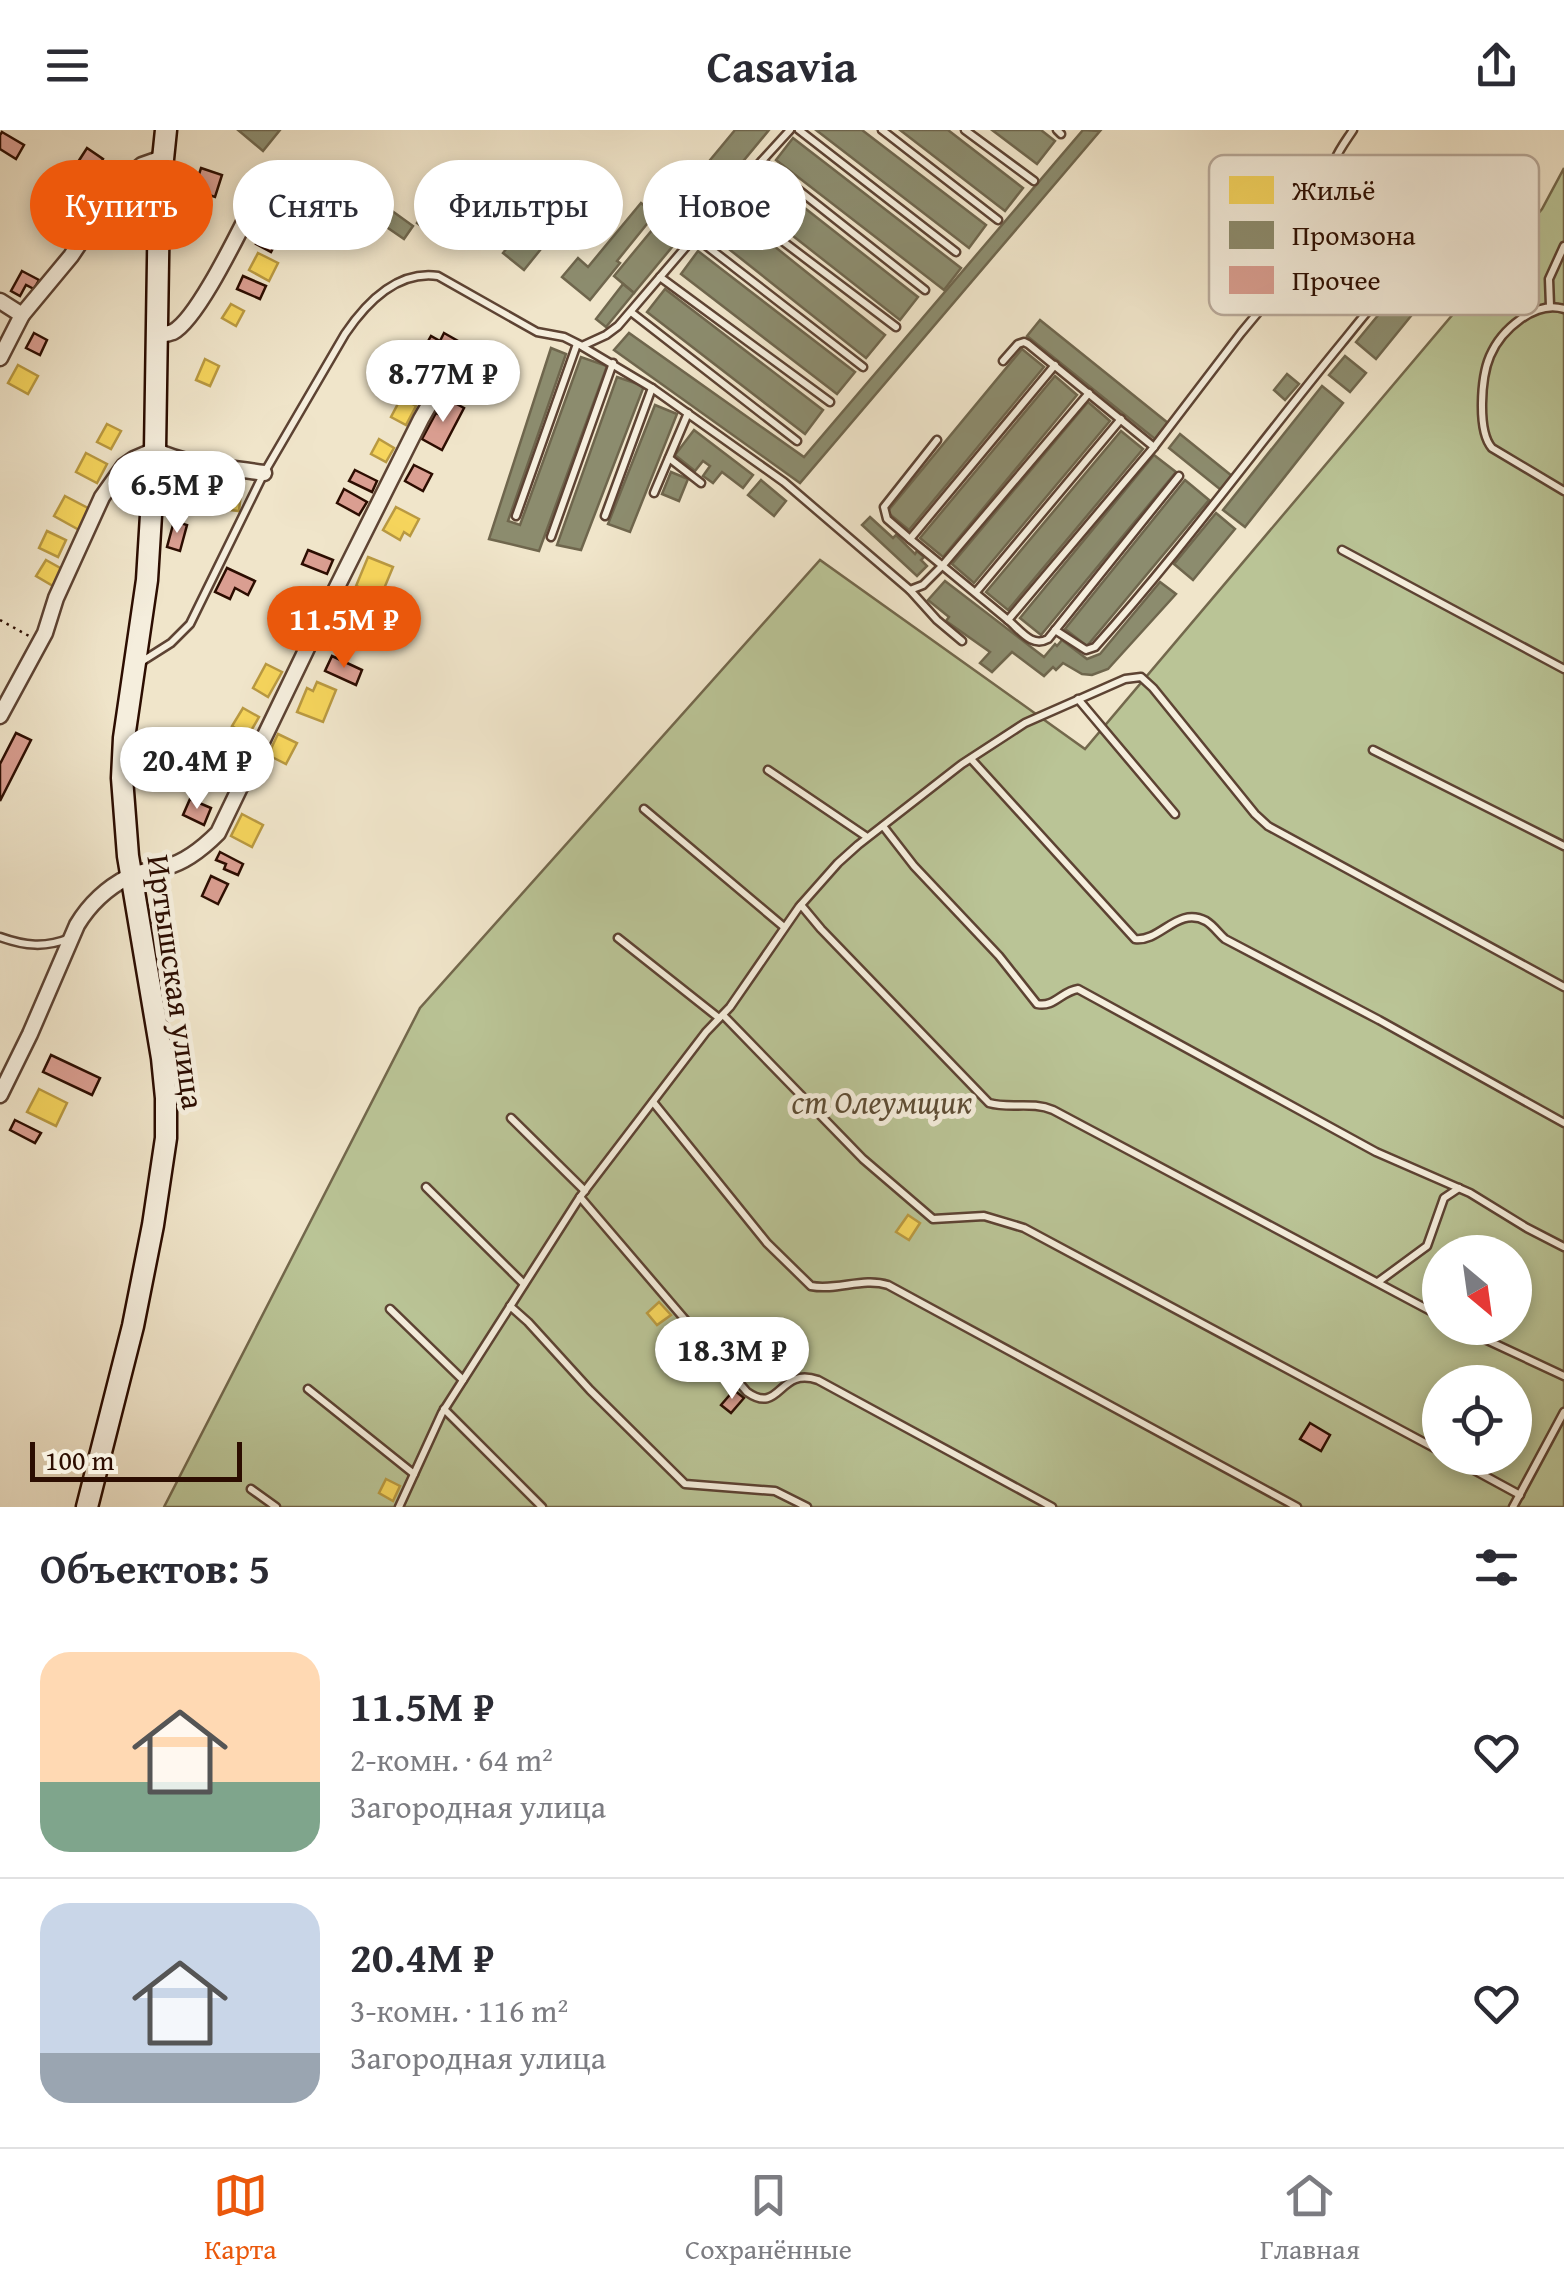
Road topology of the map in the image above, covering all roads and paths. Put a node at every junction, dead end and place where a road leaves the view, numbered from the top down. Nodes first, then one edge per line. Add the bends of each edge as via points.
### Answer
1 (166, 130) edge
2 (790, 130) edge
3 (799, 130) edge
4 (882, 130) edge
5 (964, 130) edge
6 (1353, 130) edge
7 (1338, 155) edge
8 (162, 158) junction
9 (764, 160) edge
10 (1034, 182) dead end
11 (806, 197) edge
12 (998, 220) dead end
13 (233, 243) edge
14 (1564, 246) edge
15 (684, 250) edge
16 (712, 250) edge
17 (794, 250) edge
18 (956, 252) dead end
19 (660, 277) junction
20 (925, 290) dead end
21 (0, 301) edge
22 (1550, 306) junction
23 (1564, 309) edge
24 (1539, 310) edge
25 (632, 312) junction
26 (22, 314) junction
27 (1256, 315) edge
28 (1364, 315) edge
29 (1528, 315) edge
30 (896, 327) dead end
31 (158, 336) junction
32 (580, 345) junction
33 (0, 358) edge
34 (1003, 361) dead end
35 (613, 362) junction
36 (452, 365) dead end
37 (1055, 366) junction
38 (863, 367) dead end
39 (652, 388) junction
40 (1088, 393) junction
41 (830, 402) dead end
42 (688, 414) junction
43 (1121, 419) junction
44 (937, 440) dead end
45 (797, 441) dead end
46 (1154, 446) junction
47 (155, 450) junction
48 (669, 458) junction
49 (264, 473) junction
50 (1179, 476) dead end
51 (701, 482) dead end
52 (1564, 491) edge
53 (654, 494) dead end
54 (516, 516) dead end
55 (605, 516) dead end
56 (551, 537) dead end
57 (910, 538) junction
58 (1342, 550) dead end
59 (943, 565) junction
60 (910, 590) junction
61 (976, 592) junction
62 (0, 620) edge
63 (1008, 620) junction
64 (1055, 630) junction
65 (962, 641) dead end
66 (39, 642) junction
67 (136, 665) junction
68 (1564, 669) edge
69 (1078, 699) junction
70 (0, 716) edge
71 (1373, 750) dead end
72 (971, 758) junction
73 (768, 770) dead end
74 (644, 809) dead end
75 (1176, 814) dead end
76 (883, 826) junction
77 (867, 838) junction
78 (1564, 846) edge
79 (131, 875) junction
80 (800, 905) junction
81 (784, 928) junction
82 (0, 938) edge
83 (71, 938) junction
84 (618, 938) dead end
85 (1564, 987) edge
86 (721, 1016) junction
87 (0, 1095) edge
88 (653, 1102) junction
89 (510, 1118) dead end
90 (1564, 1123) edge
91 (426, 1187) dead end
92 (1459, 1188) junction
93 (582, 1194) junction
94 (1564, 1247) edge
95 (1377, 1282) junction
96 (524, 1284) junction
97 (510, 1306) junction
98 (1422, 1306) edge
99 (390, 1309) dead end
100 (1497, 1345) edge
101 (1564, 1376) edge
102 (463, 1380) junction
103 (308, 1389) dead end
104 (444, 1409) junction
105 (1563, 1415) edge
106 (1422, 1440) edge
107 (414, 1474) junction
108 (1483, 1475) edge
109 (251, 1488) dead end
110 (1520, 1495) junction
111 (87, 1507) edge
112 (276, 1507) edge
113 (399, 1507) edge
114 (542, 1507) edge
115 (806, 1507) edge
116 (1052, 1507) edge
117 (1298, 1507) edge
118 (1513, 1507) edge

1 - 8 main road, Иртышская улица
2 - 9 lane
3 - 18 lane
4 - 12 lane
5 - 10 lane
6 - 7 lane
8 - 26 street via 120,183
8 - 31 main road, Иртышская улица
11 - 20 lane
13 - 31 street via 184,323
14 - 22 lane via 1549,279
15 - 19 lane
16 - 38 lane
17 - 30 lane
19 - 25 lane
19 - 41 lane
21 - 26 street
22 - 23 lane
22 - 24 lane
25 - 32 lane via 612,332
25 - 45 lane
26 - 33 street
27 - 46 lane
28 - 64 lane via 1094,648 1086,650
29 - 52 lane via 1490,356 1483,426 1492,448
31 - 47 main road, Иртышская улица
32 - 35 lane
32 - 49 lane via 538,332 438,276 400,282 360,313
32 - 54 lane
34 - 37 lane via 1024,342
35 - 39 lane
35 - 56 lane
36 - 79 street via 218,833 180,862
37 - 40 lane
37 - 57 lane
39 - 42 lane
39 - 55 lane
40 - 43 lane
40 - 59 lane
42 - 48 lane
42 - 60 lane via 784,482
43 - 46 lane
43 - 61 lane
44 - 57 lane via 884,507 887,519
46 - 63 lane
47 - 49 street
47 - 66 street via 124,466 102,496
47 - 67 main road, Иртышская улица
48 - 51 lane
48 - 53 lane
49 - 67 lane via 190,624
50 - 64 lane
57 - 59 lane
58 - 68 lane
59 - 60 lane
59 - 61 lane
60 - 65 lane
61 - 63 lane
62 - 66 path
63 - 64 lane via 1038,643
66 - 70 street
67 - 79 main road, Иртышская улица via 122,778
69 - 72 lane via 1024,723
69 - 75 lane
69 - 85 lane via 1141,677 1268,826
71 - 78 lane
72 - 76 lane
72 - 90 lane via 1136,939 1182,918 1204,920 1225,939
73 - 77 lane
74 - 81 lane
76 - 77 lane
76 - 92 lane via 1037,1004 1078,989 1376,1152
77 - 80 lane
79 - 83 street via 92,904
79 - 111 main road, Иртышская улица via 162,1058 166,1138 133,1326
80 - 81 lane
80 - 95 lane via 989,1104 1052,1110
81 - 86 lane
82 - 83 lane via 38,946
83 - 87 street
84 - 86 lane
86 - 88 lane
86 - 106 lane via 863,1160 933,1220 984,1216 1024,1228
88 - 93 lane
88 - 117 lane via 811,1286 888,1285
89 - 93 lane
91 - 96 lane
92 - 94 lane
92 - 95 lane via 1444,1198 1427,1246
93 - 96 lane
93 - 116 lane via 755,1398 771,1398 802,1376 818,1380
95 - 98 lane
96 - 97 lane
97 - 102 lane
97 - 115 lane via 685,1484 781,1492
99 - 102 lane
100 - 101 lane
102 - 104 lane
103 - 107 lane
104 - 107 lane
104 - 114 lane
105 - 110 lane
107 - 113 lane
108 - 110 lane
109 - 112 lane
110 - 118 lane

